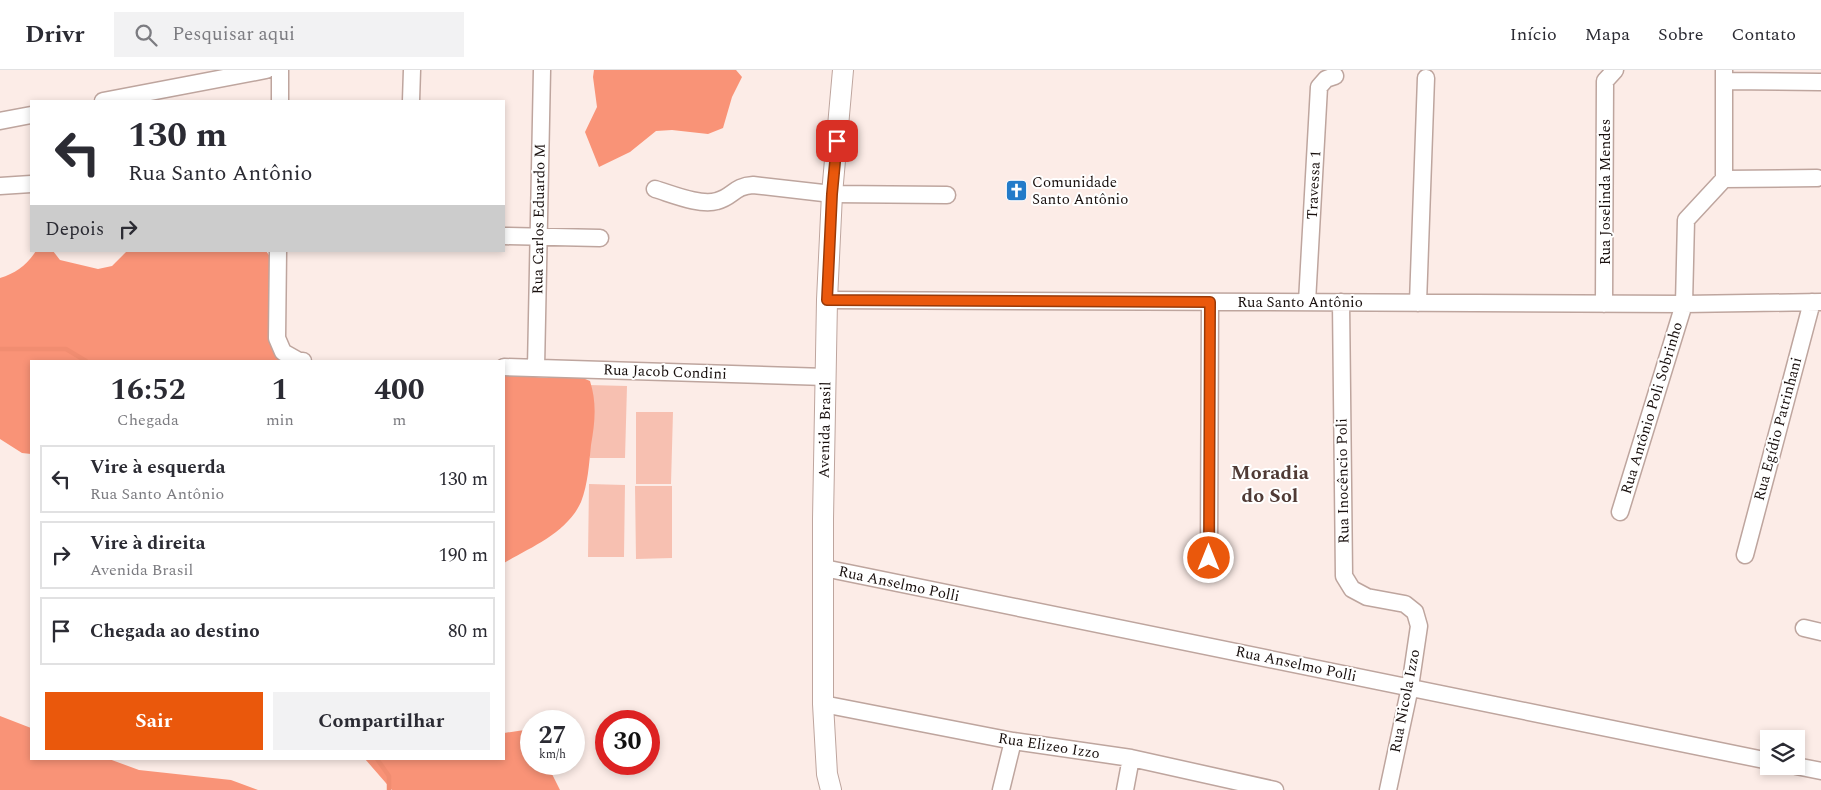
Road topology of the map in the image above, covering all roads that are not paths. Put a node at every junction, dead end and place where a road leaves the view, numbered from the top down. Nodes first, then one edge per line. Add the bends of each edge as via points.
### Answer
1 (266, 70) edge
2 (280, 70) edge
3 (412, 70) edge
4 (542, 70) edge
5 (843, 70) edge
6 (1610, 75) edge
7 (1335, 76) dead end
8 (1724, 76) edge
9 (1426, 78) dead end
10 (1820, 82) edge
11 (108, 100) edge
12 (280, 100) edge
13 (412, 100) edge
14 (30, 115) edge
15 (0, 121) edge
16 (1817, 178) dead end
17 (1724, 179) junction
18 (30, 184) edge
19 (0, 186) edge
20 (654, 189) dead end
21 (832, 194) junction
22 (947, 195) dead end
23 (505, 236) edge
24 (538, 236) junction
25 (600, 238) dead end
26 (278, 252) edge
27 (827, 300) junction
28 (1210, 302) junction
29 (1307, 302) junction
30 (1341, 302) junction
31 (1817, 302) edge
32 (1418, 303) junction
33 (1604, 304) junction
34 (1684, 304) junction
35 (297, 360) edge
36 (505, 367) edge
37 (536, 368) junction
38 (826, 377) junction
39 (1620, 512) dead end
40 (1745, 555) dead end
41 (1209, 558) dead end
42 (824, 568) junction
43 (1415, 612) joint
44 (1804, 628) dead end
45 (1821, 632) edge
46 (1410, 688) junction
47 (823, 704) junction
48 (1013, 741) junction
49 (1131, 758) junction
50 (1760, 759) edge
51 (1805, 768) edge
52 (1821, 771) edge
53 (1250, 788) edge
54 (831, 790) edge
55 (1001, 790) edge
56 (1125, 790) edge
57 (1275, 790) edge
58 (1388, 790) edge

1 - 11 street
2 - 12 street
3 - 13 street
4 - 24 street, Rua Carlos Eduardo M
5 - 21 main road, Avenida Brasil
6 - 33 street, Rua Joselinda Mendes
7 - 29 street, Travessa 1 via 1326,79 1319,87
8 - 10 street
8 - 17 street
9 - 32 street
14 - 15 street
16 - 17 street
17 - 34 street, Rua Antônio Poli Sobrinho via 1686,220
18 - 19 street
20 - 21 street via 703,203 717,201 743,186 753,185
21 - 22 street
21 - 27 main road, Avenida Brasil
23 - 24 street
24 - 25 street
24 - 37 street, Rua Carlos Eduardo M
26 - 35 street via 277,338 283,352
27 - 28 street, Rua Santo Antônio
27 - 38 main road, Avenida Brasil
28 - 29 street, Rua Santo Antônio
28 - 41 street
29 - 30 street, Rua Santo Antônio
30 - 32 street, Rua Santo Antônio
30 - 43 street, Rua Inocêncio Poli via 1344,576 1352,589 1367,597 1405,604
31 - 34 street, Rua Santo Antônio
31 - 40 street, Rua Egídio Patrinhani
32 - 33 street, Rua Santo Antônio
33 - 34 street, Rua Santo Antônio
34 - 39 street, Rua Antônio Poli Sobrinho
36 - 37 street, Rua Jacob Condini
37 - 38 street, Rua Jacob Condini
38 - 42 main road, Avenida Brasil
42 - 46 street, Rua Anselmo Polli
42 - 47 main road, Avenida Brasil
43 - 46 street, Rua Nicola Izzo via 1419,626
44 - 45 street
46 - 50 street, Rua Anselmo Polli
46 - 58 street, Rua Nicola Izzo
47 - 48 street, Rua Elizeo Izzo
47 - 54 main road, Avenida Brasil via 827,774
48 - 49 street, Rua Elizeo Izzo
48 - 55 street
49 - 53 street, Rua Elizeo Izzo
49 - 56 street
51 - 52 street
53 - 57 street, Rua Elizeo Izzo

